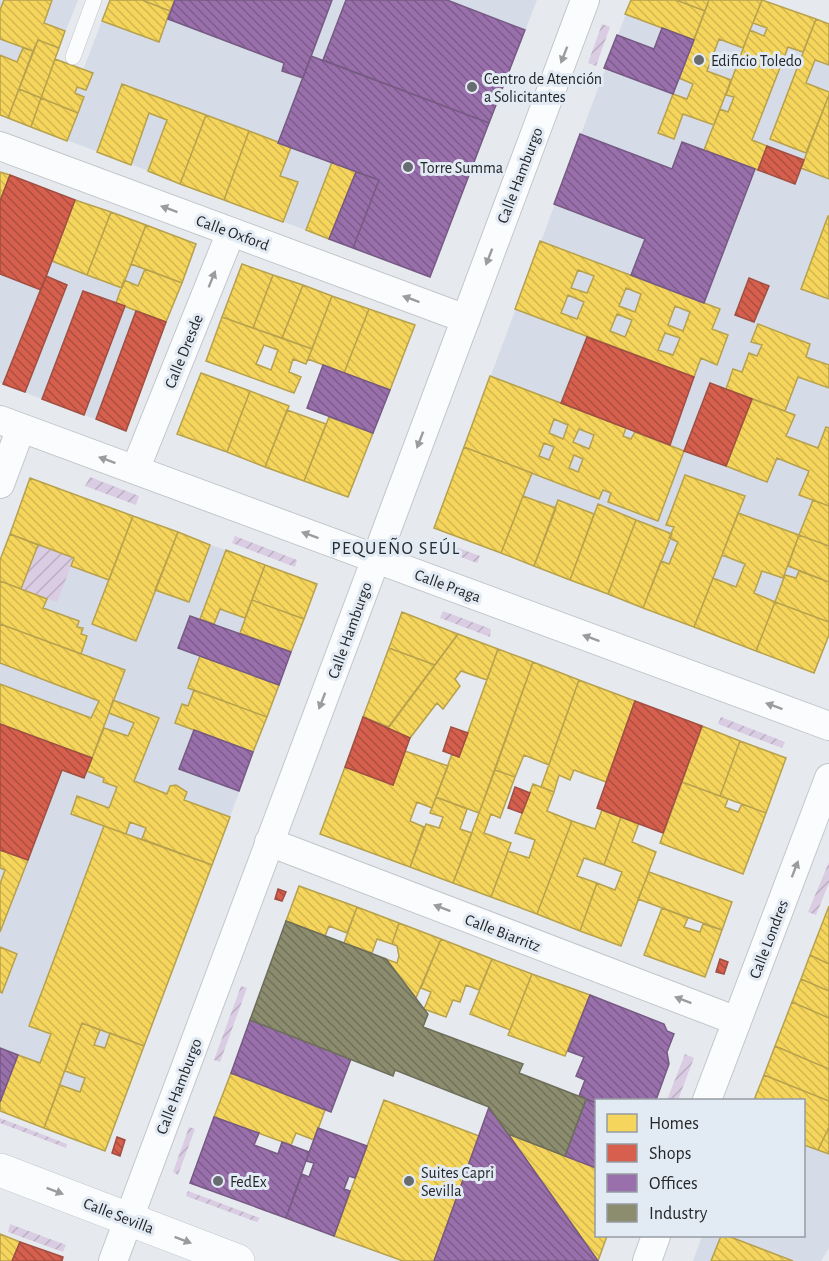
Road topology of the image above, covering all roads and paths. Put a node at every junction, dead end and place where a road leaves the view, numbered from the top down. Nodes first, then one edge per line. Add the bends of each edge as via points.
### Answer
1 (94, 0) edge
2 (585, 0) edge
3 (73, 57) dead end
4 (0, 146) edge
5 (231, 232) junction
6 (466, 319) junction
7 (10, 424) edge
8 (135, 470) junction
9 (0, 484) edge
10 (375, 559) junction
11 (829, 726) edge
12 (829, 778) edge
13 (269, 842) junction
14 (737, 1021) junction
15 (708, 1099) edge
16 (0, 1170) edge
17 (128, 1219) junction
18 (656, 1237) edge
19 (113, 1261) edge
20 (238, 1261) edge
21 (647, 1261) edge

1 - 3 lane
2 -> 6 street, Calle Hamburgo
5 -> 4 street, Calle Oxford
6 -> 5 street, Calle Oxford
8 -> 5 street, Calle Dresde
6 -> 10 street, Calle Hamburgo
8 -> 7 street, Calle Praga
7 - 9 street
10 -> 8 street, Calle Praga
11 -> 10 street, Calle Praga
10 -> 13 street, Calle Hamburgo
14 -> 12 street, Calle Londres
14 -> 13 street, Calle Biarritz
13 - 17 street, Calle Hamburgo
14 - 15 street, Calle Londres
16 -> 17 main road, Calle Sevilla
17 - 19 street, Calle Hamburgo
17 -> 20 main road, Calle Sevilla
18 - 21 street

